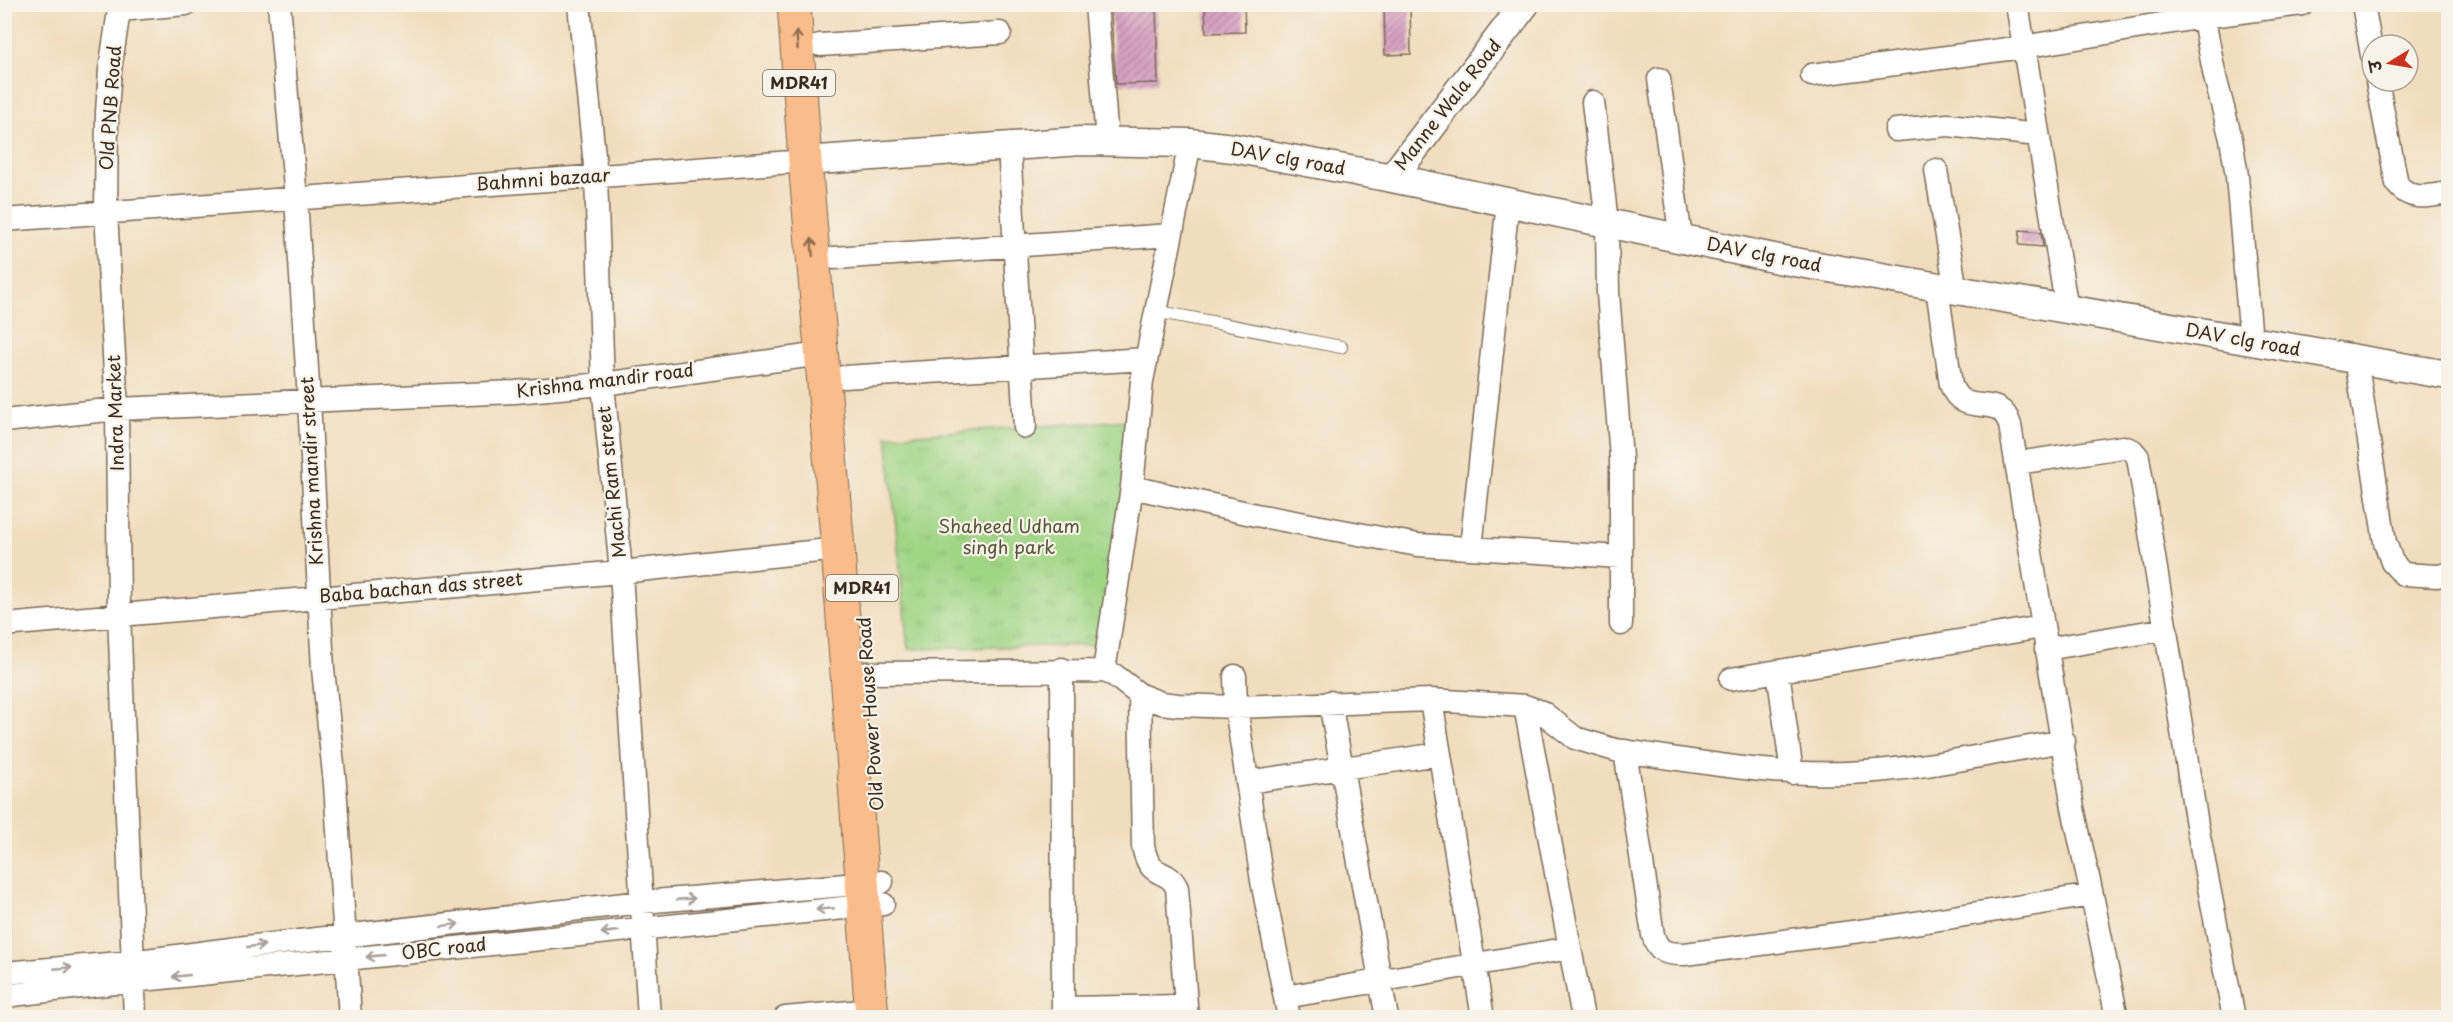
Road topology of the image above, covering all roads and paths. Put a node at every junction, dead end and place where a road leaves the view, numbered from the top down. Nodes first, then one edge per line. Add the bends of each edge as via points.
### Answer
1 (186, 4) edge
2 (279, 4) edge
3 (579, 4) edge
4 (794, 4) edge
5 (817, 4) edge
6 (1096, 4) edge
7 (1526, 4) edge
8 (2017, 4) edge
9 (2302, 4) edge
10 (2363, 4) edge
11 (120, 7) edge
12 (2202, 11) edge
13 (1000, 33) dead end
14 (2368, 33) edge
15 (820, 45) junction
16 (2023, 48) junction
17 (1812, 75) dead end
18 (1659, 79) dead end
19 (2379, 93) edge
20 (1593, 102) dead end
21 (1896, 130) dead end
22 (2038, 135) junction
23 (1094, 141) junction
24 (1190, 143) junction
25 (1009, 146) junction
26 (816, 160) junction
27 (1936, 170) dead end
28 (596, 176) junction
29 (1392, 178) junction
30 (2448, 193) edge
31 (296, 199) junction
32 (1508, 202) junction
33 (106, 212) junction
34 (4, 220) edge
35 (1607, 223) junction
36 (1171, 235) junction
37 (1681, 238) junction
38 (1014, 246) junction
39 (834, 258) junction
40 (1946, 289) junction
41 (2067, 310) junction
42 (1155, 311) junction
43 (2251, 341) junction
44 (1341, 347) dead end
45 (821, 354) junction
46 (1146, 359) junction
47 (2356, 359) junction
48 (1021, 367) junction
49 (2448, 375) edge
50 (844, 377) junction
51 (603, 384) junction
52 (309, 400) junction
53 (117, 409) junction
54 (4, 421) edge
55 (1025, 427) dead end
56 (2017, 463) junction
57 (1132, 487) junction
58 (1472, 548) junction
59 (838, 549) junction
60 (1621, 557) junction
61 (621, 572) junction
62 (2448, 574) edge
63 (319, 596) junction
64 (119, 613) junction
65 (1621, 624) dead end
66 (4, 625) edge
67 (2042, 627) junction
68 (2166, 629) junction
69 (2046, 650) junction
70 (1062, 669) junction
71 (1104, 671) junction
72 (1778, 671) junction
73 (868, 673) junction
74 (1234, 676) dead end
75 (1731, 679) dead end
76 (1140, 695) junction
77 (1431, 700) junction
78 (1330, 702) junction
79 (1525, 706) junction
80 (1236, 707) junction
81 (2064, 741) junction
82 (1625, 751) junction
83 (1440, 754) junction
84 (1342, 767) junction
85 (1792, 772) junction
86 (1247, 782) junction
87 (873, 894) junction
88 (2092, 895) junction
89 (642, 902) junction
90 (644, 928) junction
91 (345, 948) junction
92 (1570, 948) junction
93 (1475, 965) junction
94 (132, 972) junction
95 (4, 973) edge
96 (1381, 982) junction
97 (4, 996) edge
98 (1287, 1007) edge
99 (1186, 1012) edge
100 (1063, 1013) edge
101 (879, 1015) edge
102 (135, 1017) edge
103 (350, 1017) edge
104 (650, 1017) edge
105 (785, 1017) edge
106 (1387, 1017) edge
107 (1483, 1017) edge
108 (1583, 1017) edge
109 (2117, 1017) edge
110 (2234, 1017) edge

1 - 11 street
2 - 31 street, Krishna mandir street
3 - 28 street, Machi Ram street
26 -> 4 highway, MDR41
5 - 15 highway, MDR41
6 - 23 street
7 - 29 street, Manne Wala Road
8 - 16 street
9 - 12 street
10 - 14 street
11 - 33 street, Old PNB Road via 106,112
12 - 16 street
12 - 43 street via 2234,158
13 - 15 street
15 - 26 highway, MDR41
16 - 17 street
16 - 22 street
18 - 37 street
19 - 30 street via 2397,184 2411,197
20 - 35 street
21 - 22 street via 1948,125
22 - 41 street
23 - 24 street, DAV clg road
23 - 25 street, Bahmni bazaar
24 - 29 street, DAV clg road
24 - 36 street
25 - 26 street, Bahmni bazaar
25 - 38 street
26 - 28 street, Bahmni bazaar
26 - 39 highway, Old Power House Road / MDR41
45 -> 26 highway, Old Power House Road / MDR41
27 - 40 street
28 - 31 street, Bahmni bazaar
28 - 51 street, Machi Ram street
29 - 32 street, DAV clg road
31 - 33 street, Bahmni bazaar
31 - 52 street, Krishna mandir street
32 - 35 street, DAV clg road
32 - 58 street
33 - 34 street, Bahmni bazaar
33 - 53 street, Indra Market
35 - 37 street, DAV clg road
35 - 60 street via 1621,468
36 - 38 street
36 - 42 street
37 - 40 street, DAV clg road
38 - 39 street
38 - 48 street
39 - 50 highway, Old Power House Road / MDR41
40 - 41 street, DAV clg road
40 - 56 street via 1954,395 1965,402 2004,412
41 - 43 street, DAV clg road
42 - 44 lane
42 - 46 street
43 - 47 street, DAV clg road
45 - 51 street, Krishna mandir road
45 - 59 highway, Old Power House Road / MDR41
46 - 48 street
46 - 57 street via 1137,412
47 - 49 street, DAV clg road
47 - 62 street via 2385,542 2392,562 2403,574
48 - 50 street
48 - 55 street
50 - 73 highway, Old Power House Road / MDR41
51 - 52 street, Krishna mandir road via 515,392
51 - 61 street, Machi Ram street
52 - 53 street, Krishna mandir road
52 - 63 street, Krishna mandir street
53 - 54 street, Krishna mandir road
53 - 64 street, Indra Market
56 - 67 street
56 - 68 street via 2113,448 2132,450 2141,467
57 - 58 street via 1418,545
57 - 71 street
58 - 60 street
59 - 61 street, Baba bachan das street
59 - 87 highway, Old Power House Road / MDR41
60 - 65 street
61 - 63 street, Baba bachan das street
61 - 89 street, Machi Ram street
63 - 64 street, Baba bachan das street
63 - 91 street, Krishna mandir street
64 - 66 street, Baba bachan das street
64 - 94 street, Indra Market
67 - 69 street
67 - 72 street
68 - 69 street
68 - 110 street via 2197,825
69 - 81 street
70 - 71 street
70 - 73 street
70 - 100 street
71 - 76 street
72 - 75 street
72 - 85 street
73 - 87 highway, Old Power House Road / MDR41
74 - 80 street
76 - 80 street via 1161,703
76 - 99 street via 1143,846 1148,865 1170,878 1177,888
77 - 78 street
77 - 79 street
77 - 83 street
78 - 80 street
78 - 84 street
79 - 82 street via 1542,712 1575,738
79 - 92 street
80 - 86 street
81 - 85 street via 1899,768 1847,773
81 - 88 street via 2073,808
82 - 85 street
82 - 88 street via 1653,935 1662,952 1685,954 1883,928
83 - 84 street
83 - 93 street
84 - 86 street
84 - 96 street
86 - 98 street
89 -> 87 street, OBC road
87 -> 90 street, OBC road
87 - 101 highway, Old Power House Road / MDR41
88 - 109 street
89 - 90 street, Machi Ram street
91 -> 89 street, OBC road
90 -> 91 street, OBC road
90 - 104 street, Machi Ram street
91 - 94 street, OBC road
91 - 103 street, Krishna mandir street
92 - 93 street
92 - 108 street
93 - 96 street
93 - 107 street
95 -> 94 street, OBC road
94 - 97 street, OBC road
94 - 102 street, Indra Market
96 - 98 street
96 - 106 street
99 - 100 street
101 - 105 street

